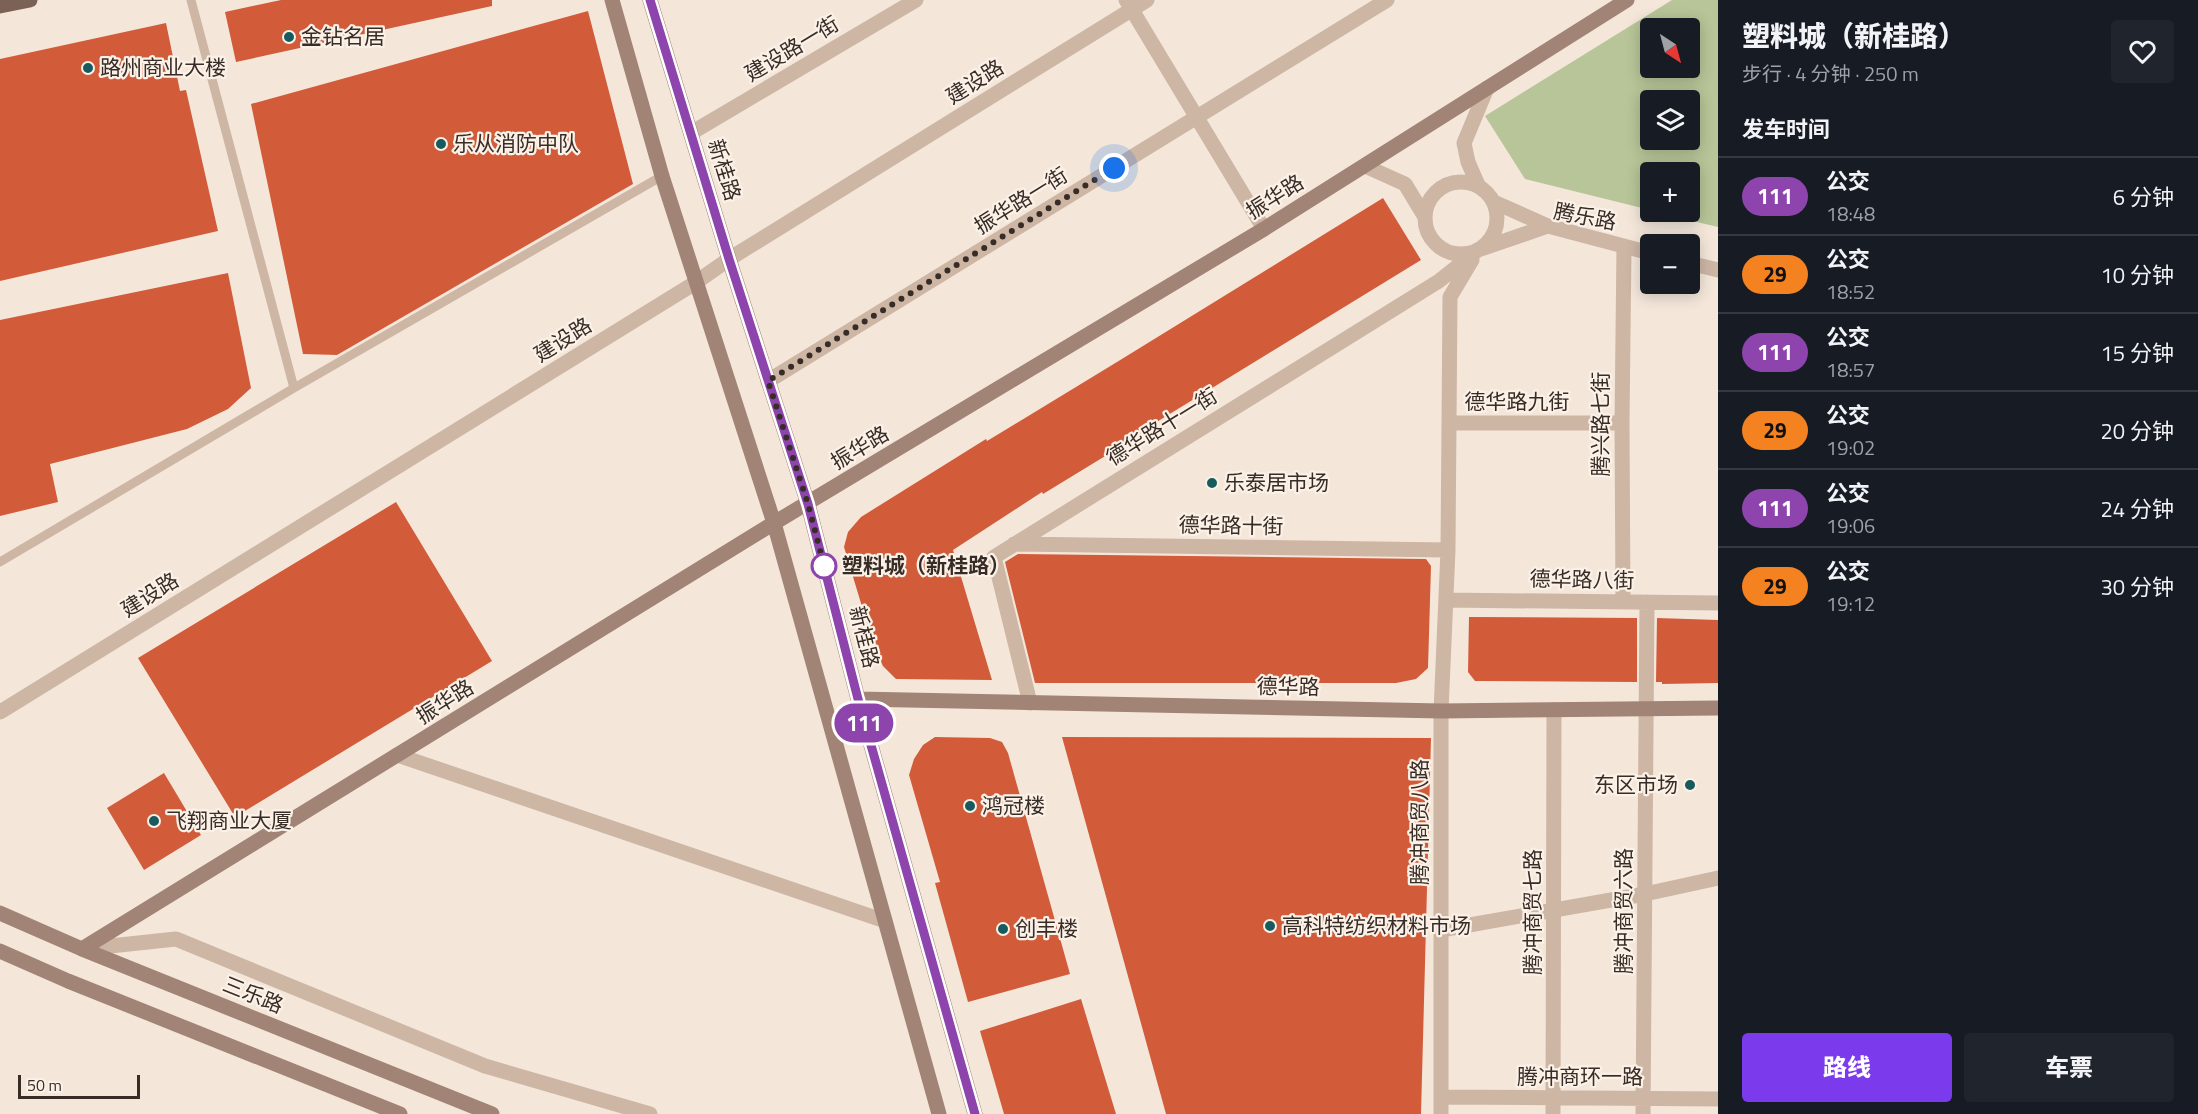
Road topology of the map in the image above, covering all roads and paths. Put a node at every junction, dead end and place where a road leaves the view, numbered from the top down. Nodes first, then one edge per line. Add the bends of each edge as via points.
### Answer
1 (30, 0) edge
2 (191, 0) edge
3 (612, 0) edge
4 (650, 0) edge
5 (916, 0) edge
6 (1147, 0) edge
7 (1387, 0) edge
8 (1627, 0) edge
9 (1128, 5) edge
10 (0, 6) edge
11 (1488, 88) junction
12 (1196, 118) junction
13 (691, 133) junction
14 (1365, 166) junction
15 (662, 176) junction
16 (1478, 185) junction
17 (1494, 201) junction
18 (1425, 217) junction
19 (1548, 226) junction
20 (1264, 229) junction
21 (1624, 246) junction
22 (1478, 250) junction
23 (1640, 250) edge
24 (729, 259) junction
25 (1700, 266) edge
26 (1718, 270) edge
27 (695, 283) junction
28 (768, 381) junction
29 (294, 388) junction
30 (1449, 423) junction
31 (1622, 423) junction
32 (808, 504) junction
33 (774, 523) junction
34 (1014, 544) junction
35 (1448, 550) junction
36 (0, 562) edge
37 (1446, 600) junction
38 (1623, 602) junction
39 (1647, 602) junction
40 (1718, 603) edge
41 (858, 699) junction
42 (1030, 703) junction
43 (1718, 708) edge
44 (1646, 709) junction
45 (1554, 710) junction
46 (1441, 711) junction
47 (0, 712) edge
48 (397, 755) junction
49 (1718, 878) edge
50 (1645, 894) junction
51 (1554, 910) junction
52 (0, 913) edge
53 (885, 921) junction
54 (1441, 930) junction
55 (82, 949) junction
56 (0, 951) edge
57 (1441, 1097) junction
58 (1554, 1097) junction
59 (1643, 1098) junction
60 (1718, 1099) edge
61 (400, 1114) edge
62 (492, 1114) edge
63 (650, 1114) edge
64 (939, 1114) edge
65 (975, 1114) edge
66 (1441, 1114) edge
67 (1553, 1114) edge
68 (1643, 1114) edge

1 - 10 main road
2 - 29 lane
3 - 15 street
4 - 13 street, 新桂路
5 - 13 street, 建设路一街
6 - 9 street, 建设路
7 - 12 street, 振华路一街
8 - 11 street, 振华路
9 - 12 street
9 - 24 street, 建设路
11 - 14 street, 振华路
11 - 16 street via 1464,143
12 - 20 street
12 - 28 street, 振华路一街
13 - 24 street, 新桂路
14 - 18 street via 1405,184
14 - 20 street, 振华路
15 - 27 street
15 - 29 lane
16 - 17 street
16 - 18 street via 1456,182 1444,186 1427,204
17 - 19 street
17 - 22 street via 1494,234
18 - 22 street via 1426,229 1442,249 1466,254
19 - 21 street, 腾乐路
19 - 22 street, 腾乐路
20 - 32 street, 振华路
21 - 23 street, 腾乐路
21 - 31 street, 腾兴路七街
22 - 30 street, 腾冲商贸八路 via 1449,297
22 - 34 street, 德华路十一街 via 1439,281
24 - 27 street, 建设路
24 - 28 street, 新桂路
25 - 26 street
27 - 33 street
27 - 47 street, 建设路
28 - 32 street, 新桂路
29 - 36 lane
30 - 31 street, 德华路九街
30 - 35 street, 腾冲商贸八路
31 - 38 street, 腾兴路七街
32 - 33 street, 振华路
32 - 41 street, 新桂路
33 - 48 street, 振华路
33 - 53 street
34 - 35 street, 德华路十街
34 - 42 street, 德华路十一街 via 994,557
35 - 37 street, 腾冲商贸八路
37 - 38 street, 德华路八街
37 - 46 street, 腾冲商贸八路
38 - 39 street, 德华路八街
39 - 40 street, 德华路八街
39 - 44 street, 腾冲商贸六路
41 - 42 street, 德华路
41 - 65 street, 新桂路
42 - 46 street, 德华路
43 - 44 street, 德华路
44 - 45 street, 德华路
44 - 50 street, 腾冲商贸六路
45 - 46 street, 德华路
45 - 51 street, 腾冲商贸七路
46 - 54 street, 腾冲商贸八路
48 - 53 street
48 - 55 street, 振华路
49 - 50 street
50 - 51 street
50 - 59 street, 腾冲商贸六路
51 - 54 street
51 - 58 street, 腾冲商贸七路
52 - 55 street, 三乐路
53 - 64 street
54 - 57 street, 腾冲商贸八路
55 - 62 street, 三乐路
55 - 63 street via 176,939 486,1066
56 - 61 street
57 - 58 street, 腾冲商环一路
57 - 66 street, 腾冲商贸八路
58 - 59 street, 腾冲商环一路
58 - 67 street, 腾冲商贸七路
59 - 60 street, 腾冲商环一路
59 - 68 street, 腾冲商贸六路

